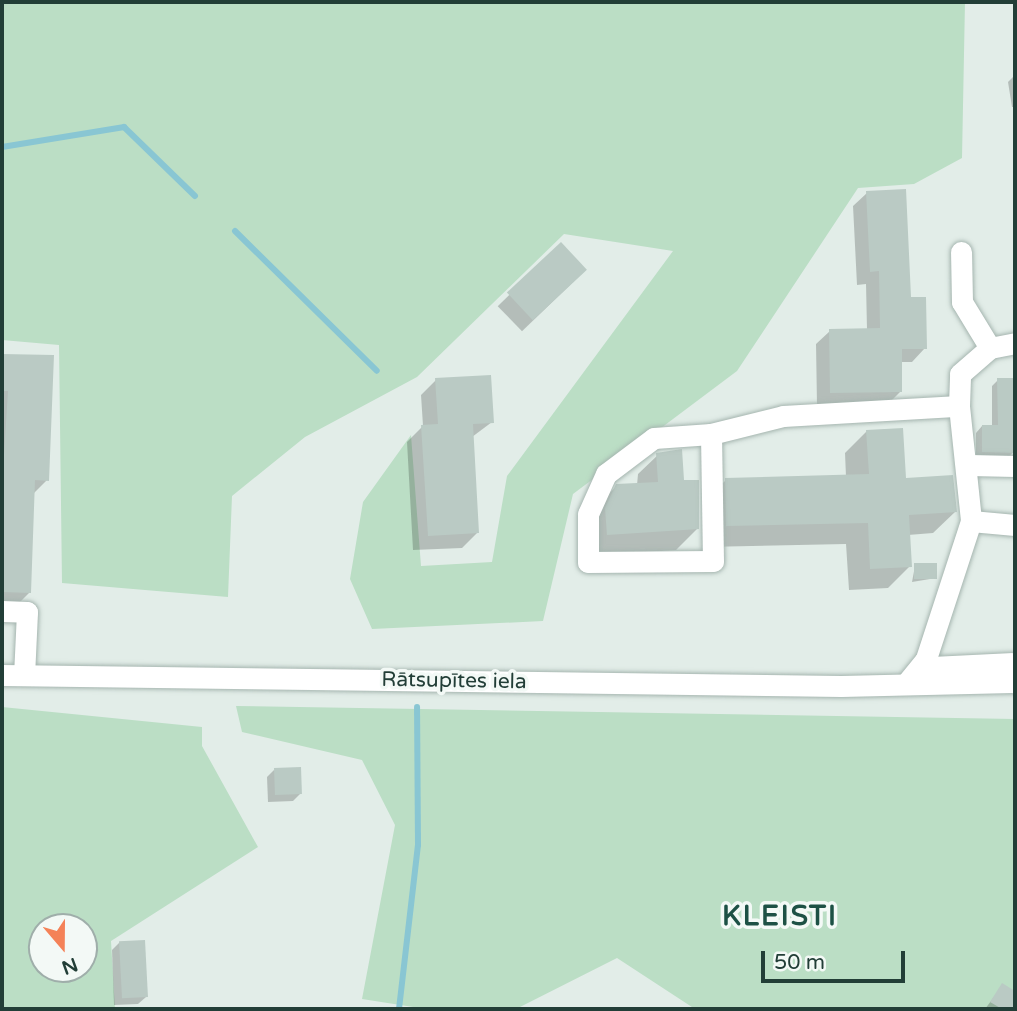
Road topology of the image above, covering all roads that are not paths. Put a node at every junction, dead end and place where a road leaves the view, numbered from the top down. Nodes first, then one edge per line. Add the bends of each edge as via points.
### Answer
1 (961, 251) dead end
2 (1015, 343) edge
3 (989, 348) junction
4 (960, 406) junction
5 (711, 434) junction
6 (969, 466) junction
7 (1015, 466) edge
8 (971, 521) junction
9 (1015, 525) edge
10 (2, 611) edge
11 (1015, 663) edge
12 (2, 675) edge
13 (24, 675) junction
14 (1015, 682) edge
15 (906, 684) junction

1 - 3 street via 962,302
2 - 3 street
3 - 4 street via 960,373
4 - 5 street via 783,415
4 - 6 street
5 - 5 street via 713,561 588,562 588,514 606,474 654,438
6 - 7 street
6 - 8 street
8 - 9 street
8 - 15 street via 926,659
10 - 13 street via 27,612
11 - 15 street via 932,667
12 - 13 street, Rātsupītes iela
13 - 15 street, Rātsupītes iela
14 - 15 street, Rātsupītes iela

